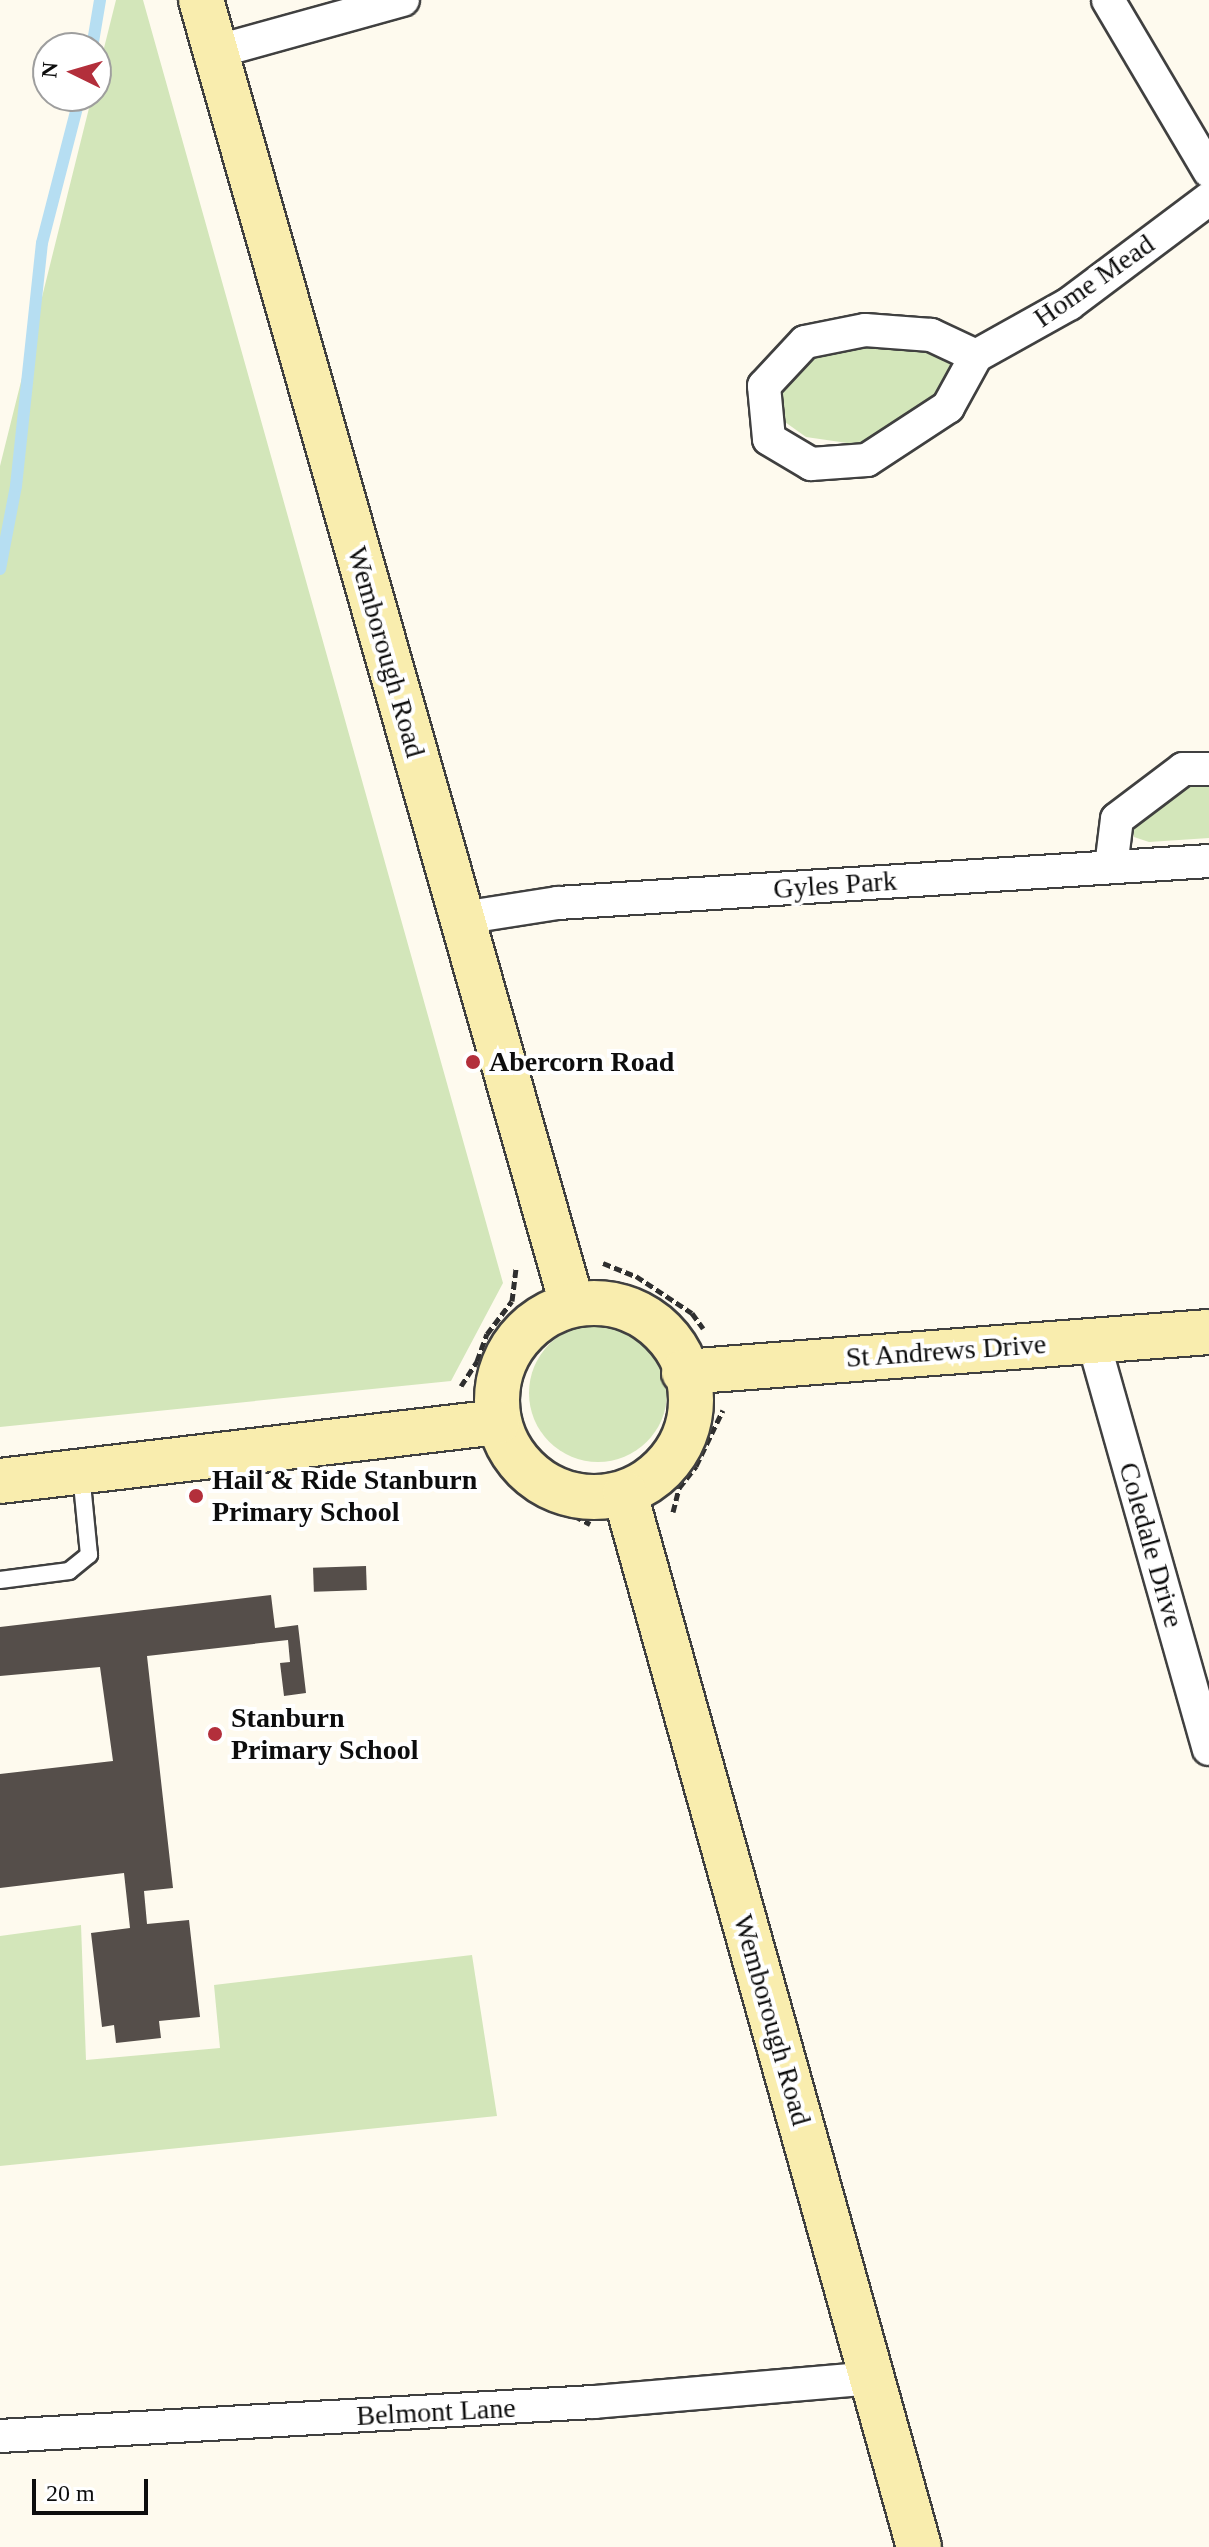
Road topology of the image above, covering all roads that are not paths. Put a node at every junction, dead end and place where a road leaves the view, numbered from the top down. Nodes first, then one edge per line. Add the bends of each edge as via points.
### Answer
1 (201, 0) edge
2 (403, 0) edge
3 (1108, 0) edge
4 (215, 52) junction
5 (1209, 171) edge
6 (1209, 199) edge
7 (976, 356) junction
8 (1209, 769) edge
9 (1209, 861) edge
10 (1111, 867) junction
11 (462, 918) junction
12 (572, 1304) junction
13 (1209, 1332) edge
14 (1093, 1340) junction
15 (684, 1372) junction
16 (494, 1441) junction
17 (81, 1472) junction
18 (0, 1481) edge
19 (625, 1494) junction
20 (0, 1580) edge
21 (1209, 1749) edge
22 (872, 2378) junction
23 (0, 2436) edge
24 (919, 2547) edge

1 - 4 street, Wemborough Road
2 - 4 street
3 - 5 street
4 - 11 street, Wemborough Road
6 - 7 street, Home Mead via 1069,304
7 - 7 street via 948,407 867,460 811,464 769,439 764,386 805,342 865,330 931,335
8 - 10 street via 1183,769 1117,819
9 - 10 street, Gyles Park
10 - 11 street, Gyles Park via 558,903
11 - 12 street, Wemborough Road
12 - 15 street via 605,1302 636,1312 663,1330 682,1356
12 - 16 street via 544,1316 520,1336 504,1361
13 - 14 street, St Andrews Drive
14 - 15 street, St Andrews Drive
14 - 21 street, Coledale Drive
15 - 19 street via 690,1416 682,1444 665,1468
16 - 17 street
16 - 19 street via 555,1490 585,1498
17 - 18 street
17 - 20 lane via 89,1555 69,1571
19 - 22 street, Wemborough Road
22 - 23 street, Belmont Lane via 594,2402
22 - 24 street, Wemborough Road

